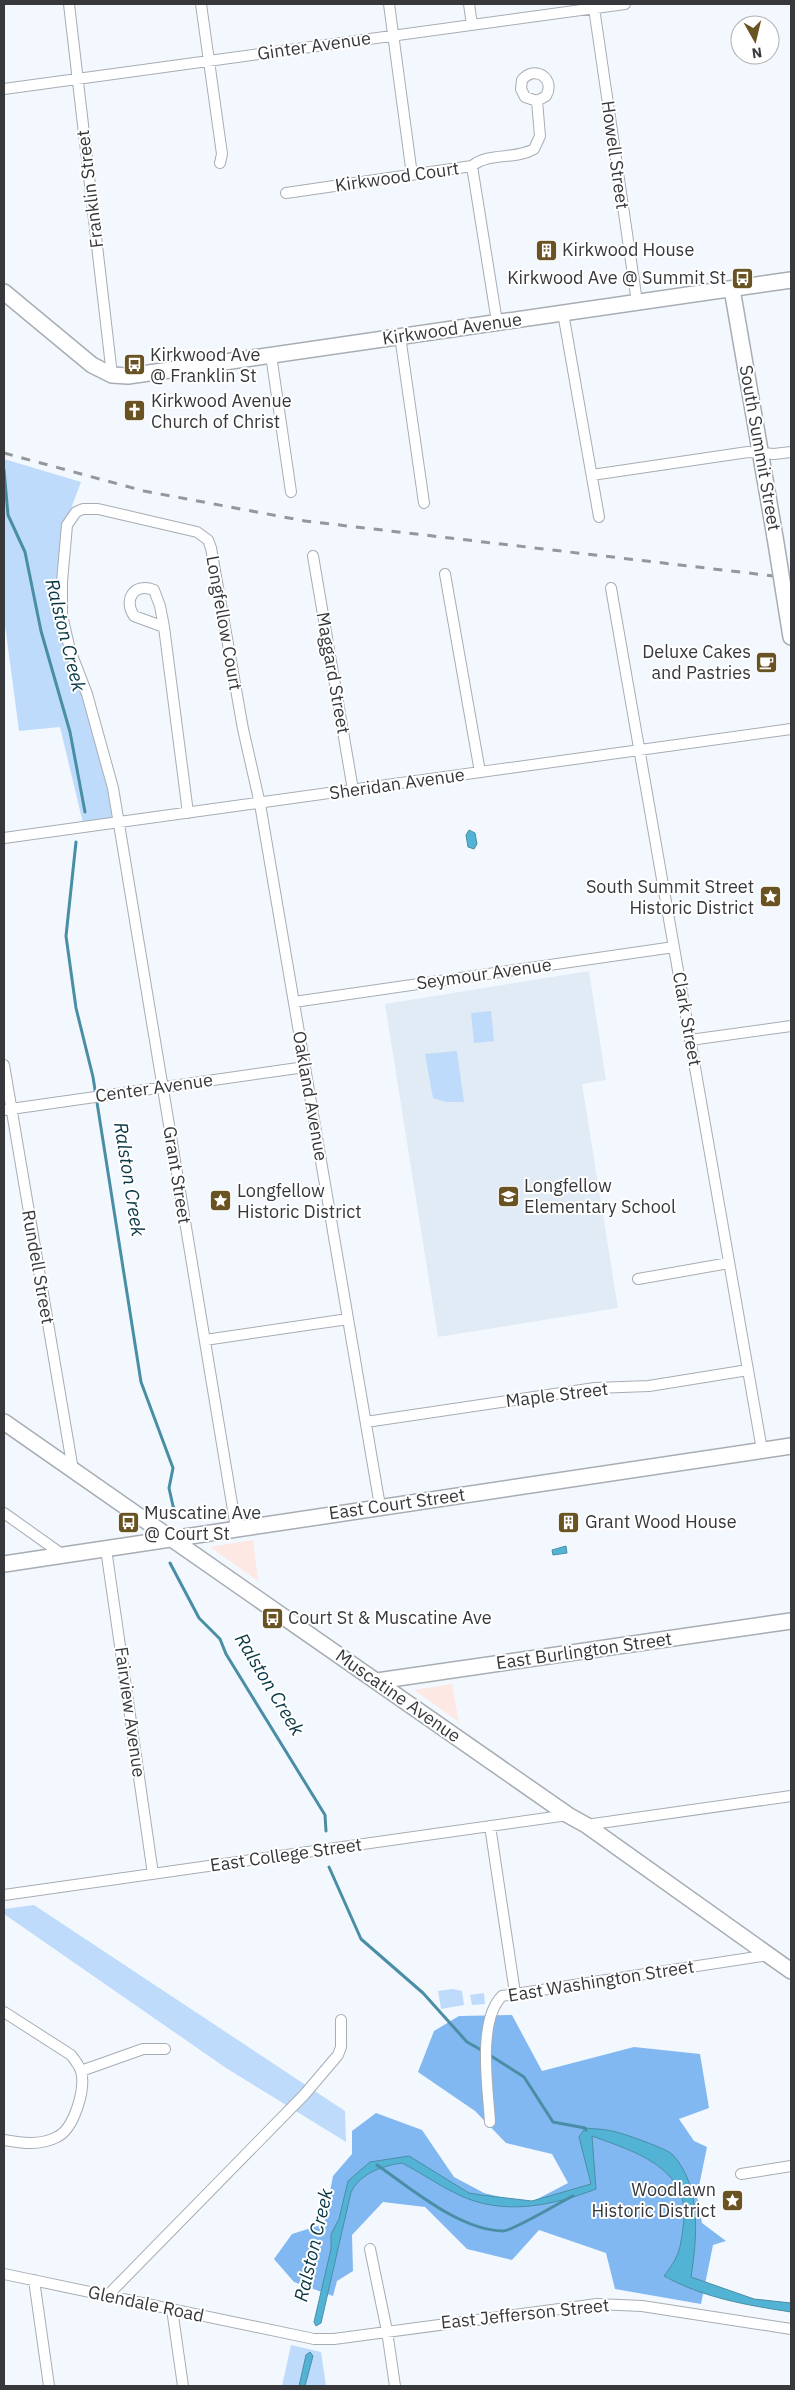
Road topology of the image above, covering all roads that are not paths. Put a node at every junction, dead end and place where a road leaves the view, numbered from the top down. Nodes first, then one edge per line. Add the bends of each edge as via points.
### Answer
1 (69, 4) edge
2 (201, 4) edge
3 (389, 4) edge
4 (469, 4) edge
5 (624, 4) edge
6 (594, 8) junction
7 (472, 25) junction
8 (393, 35) junction
9 (209, 61) junction
10 (77, 78) junction
11 (4, 89) edge
12 (537, 101) dead end
13 (220, 163) dead end
14 (472, 166) junction
15 (412, 175) junction
16 (286, 193) dead end
17 (791, 280) edge
18 (732, 289) junction
19 (4, 292) edge
20 (637, 302) junction
21 (563, 313) junction
22 (497, 322) junction
23 (400, 336) junction
24 (271, 355) junction
25 (112, 375) junction
26 (791, 452) edge
27 (760, 453) junction
28 (592, 475) junction
29 (291, 492) dead end
30 (424, 503) dead end
31 (600, 517) dead end
32 (313, 556) dead end
33 (446, 574) dead end
34 (612, 588) dead end
35 (164, 627) dead end
36 (791, 638) edge
37 (791, 729) edge
38 (640, 751) junction
39 (480, 772) junction
40 (352, 790) junction
41 (260, 804) junction
42 (188, 813) junction
43 (118, 822) junction
44 (4, 838) edge
45 (674, 947) junction
46 (294, 1002) junction
47 (791, 1026) edge
48 (690, 1040) junction
49 (4, 1065) edge
50 (305, 1067) junction
51 (163, 1087) junction
52 (7, 1109) edge
53 (729, 1263) junction
54 (638, 1279) dead end
55 (348, 1319) junction
56 (205, 1340) junction
57 (748, 1370) junction
58 (4, 1422) edge
59 (366, 1422) junction
60 (791, 1446) edge
61 (762, 1450) junction
62 (72, 1470) junction
63 (380, 1506) junction
64 (4, 1513) edge
65 (236, 1528) junction
66 (171, 1538) junction
67 (106, 1549) junction
68 (63, 1555) junction
69 (4, 1564) edge
70 (791, 1621) edge
71 (377, 1681) junction
72 (791, 1796) edge
73 (568, 1815) junction
74 (586, 1825) junction
75 (490, 1826) junction
76 (153, 1874) junction
77 (4, 1895) edge
78 (769, 1956) junction
79 (791, 1970) edge
80 (515, 1993) junction
81 (4, 2012) edge
82 (341, 2020) dead end
83 (165, 2049) dead end
84 (81, 2071) junction
85 (490, 2122) dead end
86 (4, 2140) edge
87 (791, 2166) edge
88 (741, 2174) dead end
89 (370, 2249) dead end
90 (4, 2274) edge
91 (34, 2280) junction
92 (107, 2296) junction
93 (172, 2310) junction
94 (791, 2329) edge
95 (387, 2331) junction
96 (287, 2334) joint
97 (49, 2386) edge
98 (183, 2386) edge
99 (395, 2386) edge

1 - 10 street, Franklin Street
2 - 9 street
3 - 8 street
4 - 7 street
5 - 6 street, Ginter Avenue
6 - 7 street, Ginter Avenue
6 - 20 street, Howell Street
7 - 8 street, Ginter Avenue
8 - 9 street, Ginter Avenue
8 - 15 street
9 - 10 street, Ginter Avenue
9 - 13 street via 222,154
10 - 11 street, Ginter Avenue
10 - 25 street, Franklin Street
12 - 14 street via 540,136 534,150 484,159
14 - 15 street, Kirkwood Court
14 - 22 street, Kirkwood Court
15 - 16 street, Kirkwood Court
17 - 18 main road, Kirkwood Avenue
18 - 20 main road, Kirkwood Avenue
18 - 27 main road, South Summit Street
19 - 25 main road via 76,353
20 - 21 main road, Kirkwood Avenue
21 - 22 main road, Kirkwood Avenue
21 - 28 street
22 - 23 main road, Kirkwood Avenue
23 - 24 main road, Kirkwood Avenue
23 - 30 street
24 - 25 main road, Kirkwood Avenue via 128,376
24 - 29 street
26 - 27 street
27 - 28 street via 748,452
27 - 36 main road, South Summit Street, bridge
28 - 31 street
32 - 40 street, Maggard Street
33 - 39 street
34 - 38 street, Clark Street
35 - 42 street
37 - 38 street, Sheridan Avenue
38 - 39 street, Sheridan Avenue
38 - 45 street, Clark Street
39 - 40 street, Sheridan Avenue
40 - 41 street, Sheridan Avenue
41 - 42 street, Sheridan Avenue
41 - 43 street, Longfellow Court via 208,540 197,532 90,508 76,512 67,525 62,615 113,788
41 - 46 street, Oakland Avenue
42 - 43 street, Sheridan Avenue
43 - 44 street, Sheridan Avenue
43 - 51 street, Grant Street
45 - 46 street, Seymour Avenue
45 - 48 street, Clark Street
46 - 50 street, Oakland Avenue
47 - 48 street
48 - 53 street, Clark Street
49 - 52 street, Rundell Street
50 - 51 street, Center Avenue
50 - 55 street, Oakland Avenue
51 - 52 street, Center Avenue
51 - 56 street, Grant Street
52 - 62 street, Rundell Street
53 - 54 street
53 - 57 street, Clark Street
55 - 56 street
55 - 59 street, Oakland Avenue
56 - 65 street, Grant Street
57 - 59 street, Maple Street via 649,1386 595,1388
57 - 61 street, Clark Street
58 - 62 main road, Muscatine Avenue
59 - 63 street, Oakland Avenue
60 - 61 main road, East Court Street
61 - 63 main road, East Court Street
62 - 66 main road, Muscatine Avenue
63 - 65 main road, East Court Street
64 - 68 street
65 - 66 main road, East Court Street
66 - 67 main road, East Court Street
66 - 71 main road, Muscatine Avenue
67 - 68 main road, East Court Street
67 - 76 street, Fairview Avenue
68 - 69 main road, East Court Street
70 - 71 main road, East Burlington Street
71 - 73 main road, Muscatine Avenue
72 - 74 street
73 - 74 main road, Muscatine Avenue
73 - 75 street, East College Street
74 - 78 main road, Muscatine Avenue
75 - 76 street, East College Street
75 - 80 street
76 - 77 street, East College Street
78 - 79 main road, Muscatine Avenue
78 - 80 street, East Washington Street
80 - 85 street, East Washington Street via 502,1996 494,2006 486,2060
81 - 84 street via 71,2055
82 - 92 street via 341,2047 334,2062
83 - 84 street via 143,2049
84 - 86 street via 79,2104 59,2137 32,2143
87 - 88 street
89 - 95 street
90 - 91 street, Glendale Road
91 - 92 street, Glendale Road
91 - 97 street
92 - 93 street, Glendale Road
93 - 96 street, Glendale Road
93 - 98 street
94 - 95 street, East Jefferson Street via 642,2306 596,2304
95 - 96 street, East Jefferson Street via 334,2339
95 - 99 street

